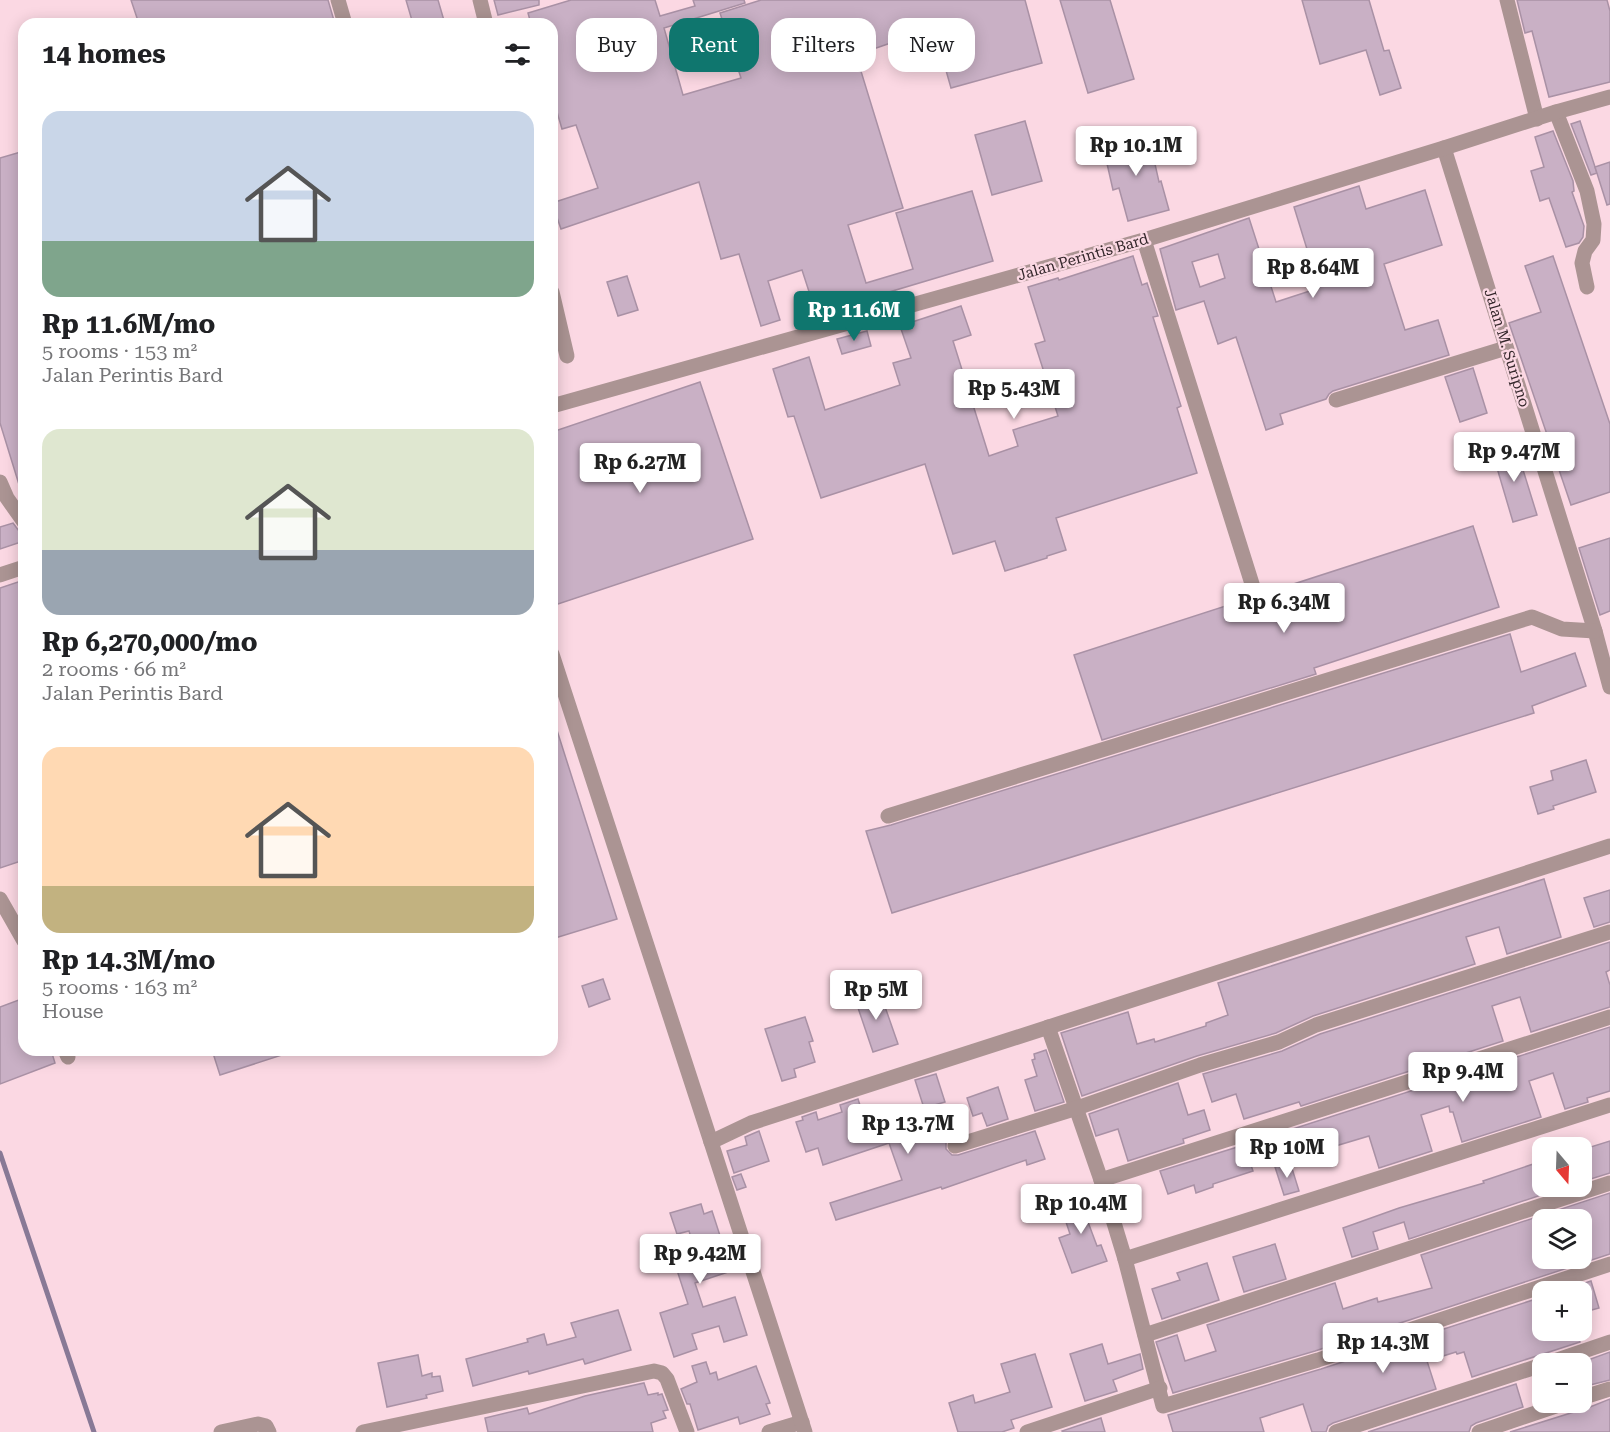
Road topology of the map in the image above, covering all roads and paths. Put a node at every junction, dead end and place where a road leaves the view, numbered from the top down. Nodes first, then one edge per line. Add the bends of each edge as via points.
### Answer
1 (338, 0) edge
2 (480, 0) edge
3 (1507, 0) edge
4 (343, 18) edge
5 (484, 18) edge
6 (1610, 97) edge
7 (1556, 112) junction
8 (1538, 119) junction
9 (1444, 148) junction
10 (1144, 240) junction
11 (1587, 287) dead end
12 (558, 318) edge
13 (1506, 348) junction
14 (567, 356) dead end
15 (1336, 400) dead end
16 (558, 404) edge
17 (0, 482) edge
18 (18, 514) edge
19 (18, 569) edge
20 (0, 575) edge
21 (1253, 587) dead end
22 (1595, 631) junction
23 (558, 672) edge
24 (1610, 687) edge
25 (888, 816) dead end
26 (1610, 846) edge
27 (0, 899) edge
28 (18, 930) edge
29 (1610, 932) edge
30 (1610, 1017) edge
31 (1048, 1027) junction
32 (1610, 1105) edge
33 (1077, 1108) junction
34 (711, 1142) junction
35 (955, 1146) dead end
36 (1101, 1180) junction
37 (1610, 1183) edge
38 (1125, 1259) junction
39 (1610, 1264) edge
40 (1145, 1335) junction
41 (1610, 1342) edge
42 (1577, 1353) edge
43 (1532, 1368) edge
44 (1160, 1388) junction
45 (1610, 1389) edge
46 (1592, 1395) edge
47 (1535, 1413) edge
48 (803, 1427) edge
49 (221, 1432) edge
50 (269, 1432) edge
51 (363, 1432) edge
52 (687, 1432) edge
53 (769, 1432) edge
54 (1027, 1432) edge
55 (1336, 1432) edge
56 (1479, 1432) edge

1 - 4 street
2 - 5 street
3 - 8 street
6 - 7 street, Jalan Perintis Bard
7 - 8 street, Jalan Perintis Bard
7 - 11 street via 1587,191 1594,224 1593,240 1582,263
8 - 9 street, Jalan Perintis Bard
9 - 10 street, Jalan Perintis Bard
9 - 13 street, Jalan M. Suripno
10 - 16 street, Jalan Perintis Bard
10 - 21 street
12 - 14 street
13 - 15 street
13 - 22 street, Jalan M. Suripno
17 - 18 street
19 - 20 street
22 - 24 street, Jalan M. Suripno
22 - 25 street via 1562,629 1532,618
23 - 34 street
26 - 31 street
27 - 28 street
29 - 33 street via 1316,1025 1279,1042
30 - 36 street
31 - 33 street
31 - 34 street via 751,1123
32 - 38 street
33 - 35 street
33 - 36 street
34 - 48 street
36 - 38 street
37 - 40 street
38 - 40 street
39 - 44 street via 1340,1353 1163,1406
40 - 44 street
41 - 42 street
43 - 55 street
44 - 54 street
45 - 46 street
47 - 56 street
48 - 53 street
49 - 50 street via 258,1424 266,1426
51 - 52 street via 654,1371 667,1378

